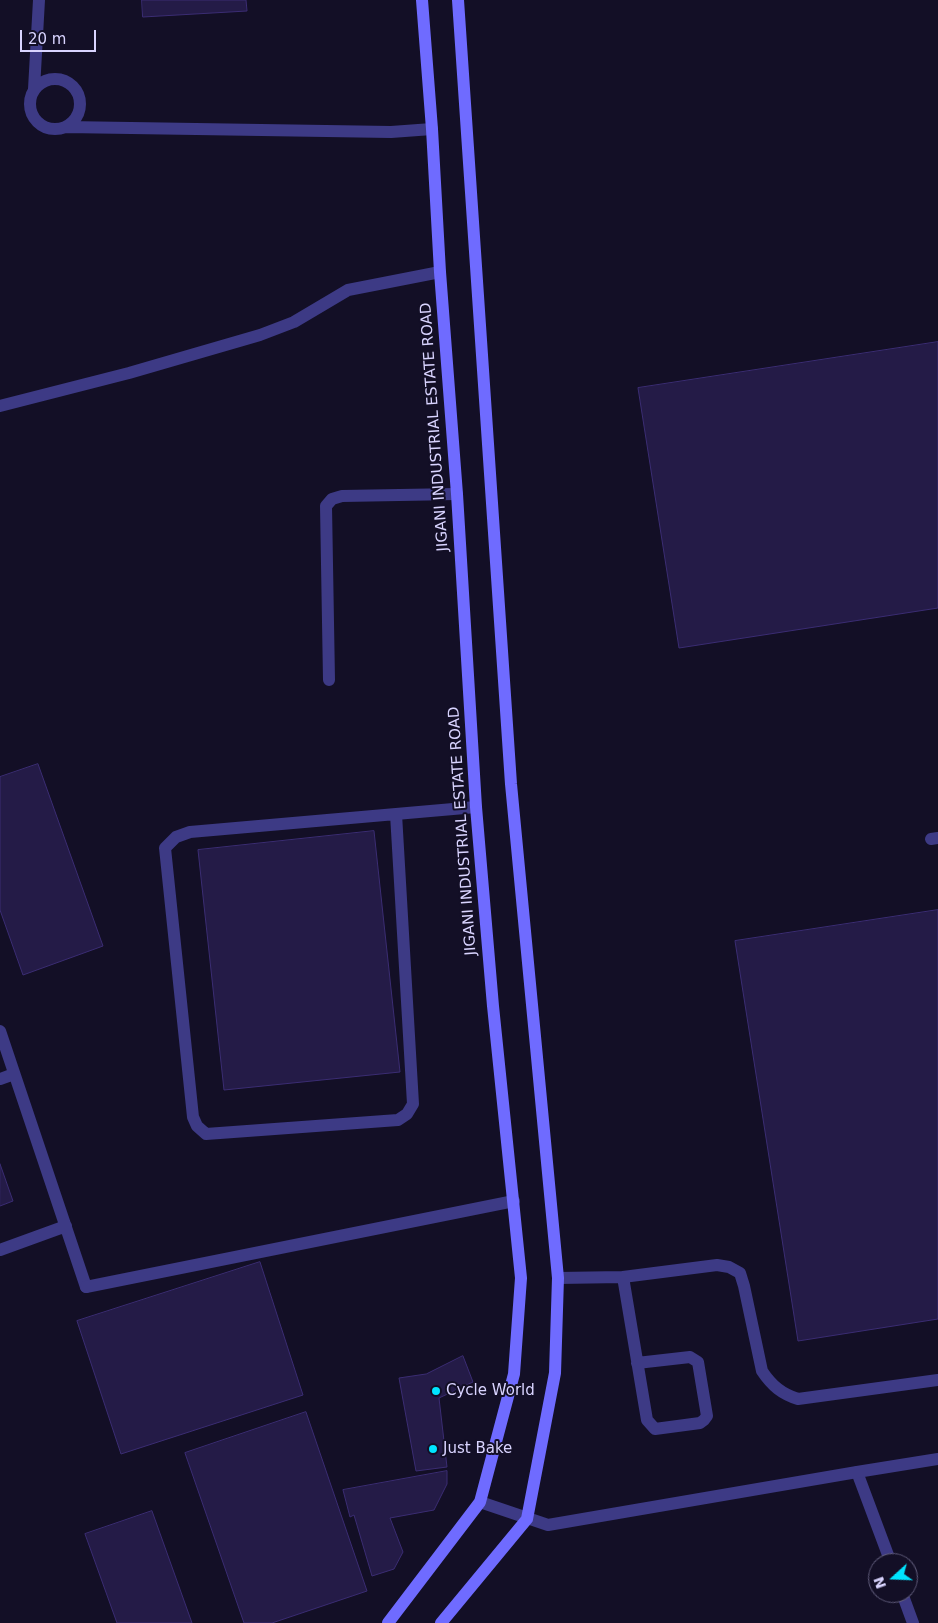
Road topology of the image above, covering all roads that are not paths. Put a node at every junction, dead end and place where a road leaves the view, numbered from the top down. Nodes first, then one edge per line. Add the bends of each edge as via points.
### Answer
1 (39, 0) edge
2 (422, 0) edge
3 (458, 0) edge
4 (34, 89) junction
5 (66, 127) junction
6 (432, 129) junction
7 (440, 272) junction
8 (0, 406) edge
9 (457, 494) junction
10 (329, 680) dead end
11 (476, 807) junction
12 (396, 814) junction
13 (0, 1032) edge
14 (14, 1074) junction
15 (0, 1079) edge
16 (514, 1201) junction
17 (66, 1226) junction
18 (0, 1250) edge
19 (624, 1276) junction
20 (558, 1278) junction
21 (637, 1363) junction
22 (938, 1380) edge
23 (938, 1460) edge
24 (857, 1472) junction
25 (480, 1502) junction
26 (526, 1519) junction
27 (887, 1553) edge
28 (906, 1603) edge
29 (388, 1623) edge
30 (441, 1623) edge
31 (913, 1623) edge

1 - 4 street
2 - 6 main road, JIGANI INDUSTRIAL ESTATE ROAD
3 - 20 main road via 511,784
4 - 5 street via 29,105 36,121 50,129
4 - 5 street via 48,79 56,78 72,84 80,99 80,108 78,116
5 - 6 street via 391,132
6 - 7 main road, JIGANI INDUSTRIAL ESTATE ROAD
7 - 8 street via 348,290 294,322 260,334
7 - 9 main road, JIGANI INDUSTRIAL ESTATE ROAD
9 - 10 street via 342,496 332,499 326,506
9 - 11 main road, JIGANI INDUSTRIAL ESTATE ROAD
11 - 12 street
11 - 16 main road, JIGANI INDUSTRIAL ESTATE ROAD
12 - 12 street via 190,832 176,837 165,848 193,1117 206,1134 398,1120 413,1104
13 - 14 street
14 - 15 street
14 - 17 street
16 - 17 street via 86,1287
16 - 25 main road, JIGANI INDUSTRIAL ESTATE ROAD via 521,1278 514,1374
17 - 18 street
19 - 20 street
19 - 21 street
19 - 22 street via 716,1265 740,1273 762,1371 770,1383 784,1394 798,1399
20 - 26 main road via 555,1373
21 - 21 street via 650,1425 655,1429 704,1420 698,1362 690,1357
23 - 24 street
24 - 26 street via 548,1525
24 - 27 street
25 - 26 street
25 - 29 main road, JIGANI INDUSTRIAL ESTATE ROAD
26 - 30 main road
28 - 31 street

